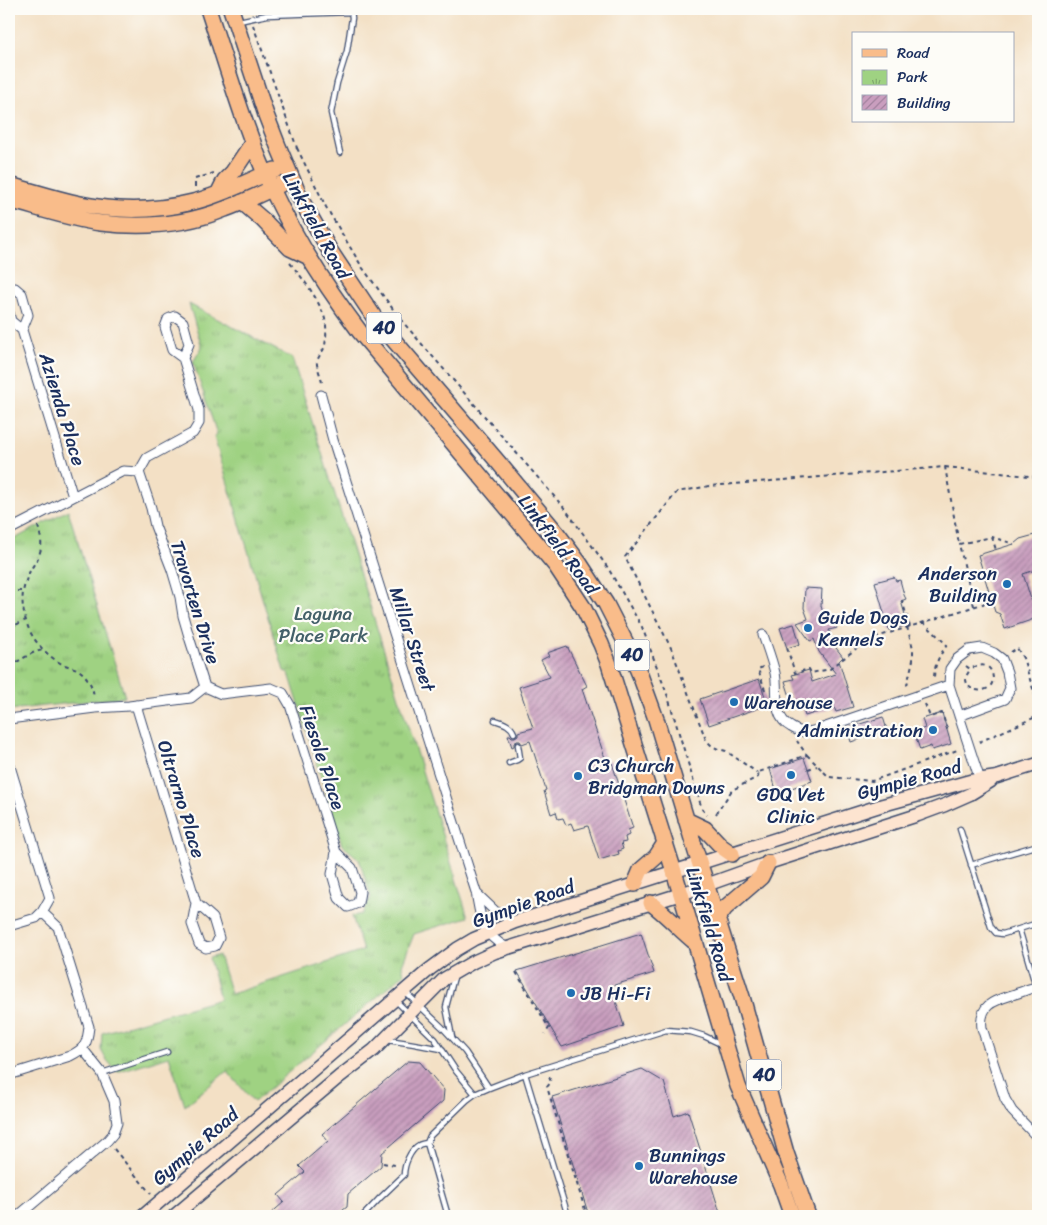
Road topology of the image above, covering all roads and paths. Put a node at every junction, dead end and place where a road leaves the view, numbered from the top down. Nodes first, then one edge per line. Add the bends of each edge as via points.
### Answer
1 (208, 9) edge
2 (351, 10) edge
3 (239, 16) edge
4 (253, 142) junction
5 (293, 150) dead end
6 (340, 153) dead end
7 (218, 170) dead end
8 (289, 172) junction
9 (266, 174) junction
10 (9, 185) edge
11 (272, 188) junction
12 (218, 194) junction
13 (9, 200) edge
14 (193, 202) junction
15 (242, 202) junction
16 (307, 256) junction
17 (286, 259) dead end
18 (9, 290) edge
19 (9, 313) edge
20 (22, 330) junction
21 (183, 358) dead end
22 (322, 395) joint
23 (945, 467) junction
24 (139, 472) junction
25 (1038, 477) edge
26 (73, 497) junction
27 (34, 517) junction
28 (9, 530) edge
29 (992, 536) junction
30 (960, 544) junction
31 (1014, 544) dead end
32 (996, 550) dead end
33 (9, 591) edge
34 (22, 591) junction
35 (902, 600) dead end
36 (992, 601) dead end
37 (974, 606) junction
38 (26, 620) junction
39 (923, 622) junction
40 (909, 627) junction
41 (9, 628) edge
42 (763, 635) dead end
43 (787, 648) dead end
44 (44, 650) junction
45 (1013, 651) dead end
46 (957, 659) junction
47 (772, 664) junction
48 (9, 665) edge
49 (970, 669) junction
50 (948, 685) junction
51 (935, 686) dead end
52 (205, 687) junction
53 (767, 695) dead end
54 (919, 695) junction
55 (1038, 704) edge
56 (136, 705) junction
57 (95, 708) junction
58 (959, 716) junction
59 (1038, 716) edge
60 (9, 719) edge
61 (495, 720) dead end
62 (948, 732) dead end
63 (514, 733) dead end
64 (794, 737) dead end
65 (518, 745) dead end
66 (969, 746) junction
67 (807, 755) junction
68 (9, 763) edge
69 (509, 763) dead end
70 (1038, 764) edge
71 (818, 766) junction
72 (808, 769) dead end
73 (759, 774) junction
74 (997, 777) junction
75 (980, 780) junction
76 (716, 814) dead end
77 (686, 820) junction
78 (960, 829) dead end
79 (665, 842) junction
80 (1038, 845) edge
81 (336, 852) junction
82 (732, 854) junction
83 (768, 863) junction
84 (700, 864) junction
85 (971, 865) junction
86 (674, 872) junction
87 (635, 884) junction
88 (706, 885) junction
89 (476, 892) junction
90 (681, 894) junction
91 (196, 903) junction
92 (651, 903) junction
93 (42, 912) junction
94 (717, 918) junction
95 (515, 922) junction
96 (1038, 923) edge
97 (9, 926) edge
98 (1019, 929) junction
99 (488, 932) junction
100 (695, 942) junction
101 (507, 948) junction
102 (516, 972) dead end
103 (454, 973) junction
104 (1037, 987) edge
105 (399, 995) junction
106 (414, 1009) junction
107 (544, 1034) dead end
108 (453, 1039) junction
109 (384, 1040) junction
110 (726, 1047) junction
111 (82, 1048) junction
112 (442, 1049) junction
113 (167, 1052) dead end
114 (102, 1072) junction
115 (525, 1074) junction
116 (9, 1075) edge
117 (549, 1077) dead end
118 (489, 1088) junction
119 (475, 1094) junction
120 (1038, 1138) edge
121 (107, 1141) junction
122 (427, 1143) junction
123 (383, 1163) dead end
124 (395, 1165) dead end
125 (151, 1194) dead end
126 (18, 1216) edge
127 (143, 1216) edge
128 (174, 1216) edge
129 (363, 1216) edge
130 (448, 1216) edge
131 (568, 1216) edge
132 (587, 1216) edge
133 (792, 1216) edge
134 (808, 1216) edge

1 - 4 main road, Linkfield Road
2 - 3 lane
2 - 6 lane via 347,51 331,113
3 - 5 path via 297,148
3 - 8 main road, Linkfield Road via 266,115
4 - 9 main road, Linkfield Road
4 - 12 main road
7 - 14 path via 196,179
8 - 9 main road
8 - 11 main road
8 - 77 main road, Linkfield Road / 40 via 314,225 374,317 544,518 593,582 616,621 640,675
9 - 11 main road, Linkfield Road / 40
9 - 12 main road
10 - 14 main road via 105,208 154,209
11 - 15 main road
11 - 16 main road, Linkfield Road / 40
12 - 14 main road
13 - 15 main road via 84,220 140,225 184,221
15 - 16 main road, 40 via 290,248
16 - 79 main road, Linkfield Road / 40 via 360,332 545,552 574,594 610,664
17 - 22 path via 323,312 325,348 316,365 322,380
18 - 20 street, Azienda Place via 14,288 22,294 28,315
19 - 20 street, Azienda Place via 11,321
20 - 26 street, Azienda Place
21 - 24 street via 199,410 199,423 193,433 147,458
22 - 89 street, Millar Street via 336,450
23 - 25 path
23 - 30 path
23 - 73 path via 709,486 677,492 625,557 671,648 706,740
24 - 26 street via 123,471
24 - 52 street, Travorten Drive via 172,570
26 - 27 street
27 - 28 street
27 - 34 path via 42,542 40,554
29 - 30 path
29 - 31 path
29 - 32 path
30 - 37 path
33 - 34 path
34 - 38 path
35 - 40 path
36 - 37 path
37 - 39 path
38 - 41 path
38 - 44 path
39 - 40 path
39 - 51 path via 947,645 934,667
40 - 43 path via 868,640 830,669 811,673 809,669 794,673
40 - 54 path via 913,660 907,685 910,695 917,692
42 - 47 street
44 - 48 path via 35,651
44 - 57 path via 62,664 85,675 94,692
45 - 55 path via 1017,648 1023,658
46 - 49 path
46 - 50 street via 950,669
46 - 58 street via 969,650 982,648 994,653 1002,659 1010,688 1005,699
47 - 53 path via 758,668
47 - 54 street via 781,717 788,726 806,733
49 - 49 path via 966,677 968,685 975,690 989,688 993,675 990,669 984,665
50 - 54 street
50 - 58 street
52 - 56 street, Travorten Drive via 191,698
52 - 81 street, Fiesole Place via 220,694 271,688 283,693 290,705
54 - 62 path via 924,699 930,717 942,713
56 - 57 street, Travorten Drive
56 - 91 street, Oltrarno Place
57 - 60 street, Travorten Drive
58 - 66 street
59 - 66 path
61 - 63 lane via 505,723
64 - 67 path
65 - 69 lane via 520,758
66 - 71 path via 872,781 829,777
66 - 75 street
67 - 71 path
67 - 73 path
68 - 93 street via 50,898
70 - 74 main road, Gympie Road
71 - 72 path
73 - 76 path via 732,790
74 - 75 main road, Gympie Road
74 - 83 main road, Gympie Road via 945,805
75 - 82 main road, Gympie Road via 884,805
77 - 82 main road via 705,830
77 - 84 main road, Linkfield Road / 40
78 - 85 lane
79 - 86 main road, Linkfield Road / 40
79 - 87 main road via 656,857 641,870
80 - 85 lane
81 - 81 street, Fiesole Place via 352,868 360,892 358,903 348,907 339,898 332,874
82 - 84 main road, Gympie Road
83 - 88 main road, Gympie Road
83 - 94 main road via 761,877
84 - 86 main road, Gympie Road
84 - 88 main road, Linkfield Road / 40
85 - 98 lane via 996,934
86 - 87 main road, Gympie Road
86 - 90 main road, Linkfield Road / 40
87 - 95 main road, Gympie Road
88 - 90 main road, Gympie Road
88 - 94 main road, Linkfield Road / 40
89 - 95 street, Millar Street via 495,911
89 - 99 street, Millar Street via 481,920
90 - 92 main road, Gympie Road
90 - 100 main road, Linkfield Road / 40
91 - 91 street, Oltrarno Place via 212,918 219,938 215,946 206,948 199,944 192,924
92 - 100 main road
92 - 101 main road, Gympie Road
93 - 97 street via 36,918
93 - 111 street via 58,927 89,1027 88,1041
94 - 134 main road, Linkfield Road / 40 via 786,1153
95 - 99 main road, Gympie Road
96 - 98 lane
98 - 104 lane
99 - 101 street, Millar Street
99 - 105 main road, Gympie Road via 457,949
100 - 110 main road, Linkfield Road / 40
101 - 103 main road, Gympie Road
102 - 107 path via 549,1028
103 - 106 main road, Gympie Road
103 - 108 lane via 446,1007
104 - 120 street via 991,1002 984,1010 981,1023 1005,1099
105 - 106 lane
105 - 106 lane
105 - 127 main road, Gympie Road
106 - 108 lane via 442,1027
106 - 109 main road, Gympie Road
106 - 112 lane
108 - 118 lane
109 - 112 lane
109 - 128 main road, Gympie Road
110 - 115 lane via 691,1032 666,1030
110 - 133 main road, Linkfield Road / 40 via 744,1101
111 - 114 street
111 - 116 street via 70,1056
112 - 119 lane
113 - 114 lane
114 - 121 street via 114,1101 117,1123
115 - 118 lane
115 - 131 lane
117 - 132 path via 551,1082 547,1087
118 - 119 lane
119 - 122 lane via 430,1136
121 - 125 path
121 - 126 street
122 - 129 lane via 411,1151 404,1175
122 - 130 lane
123 - 124 path

